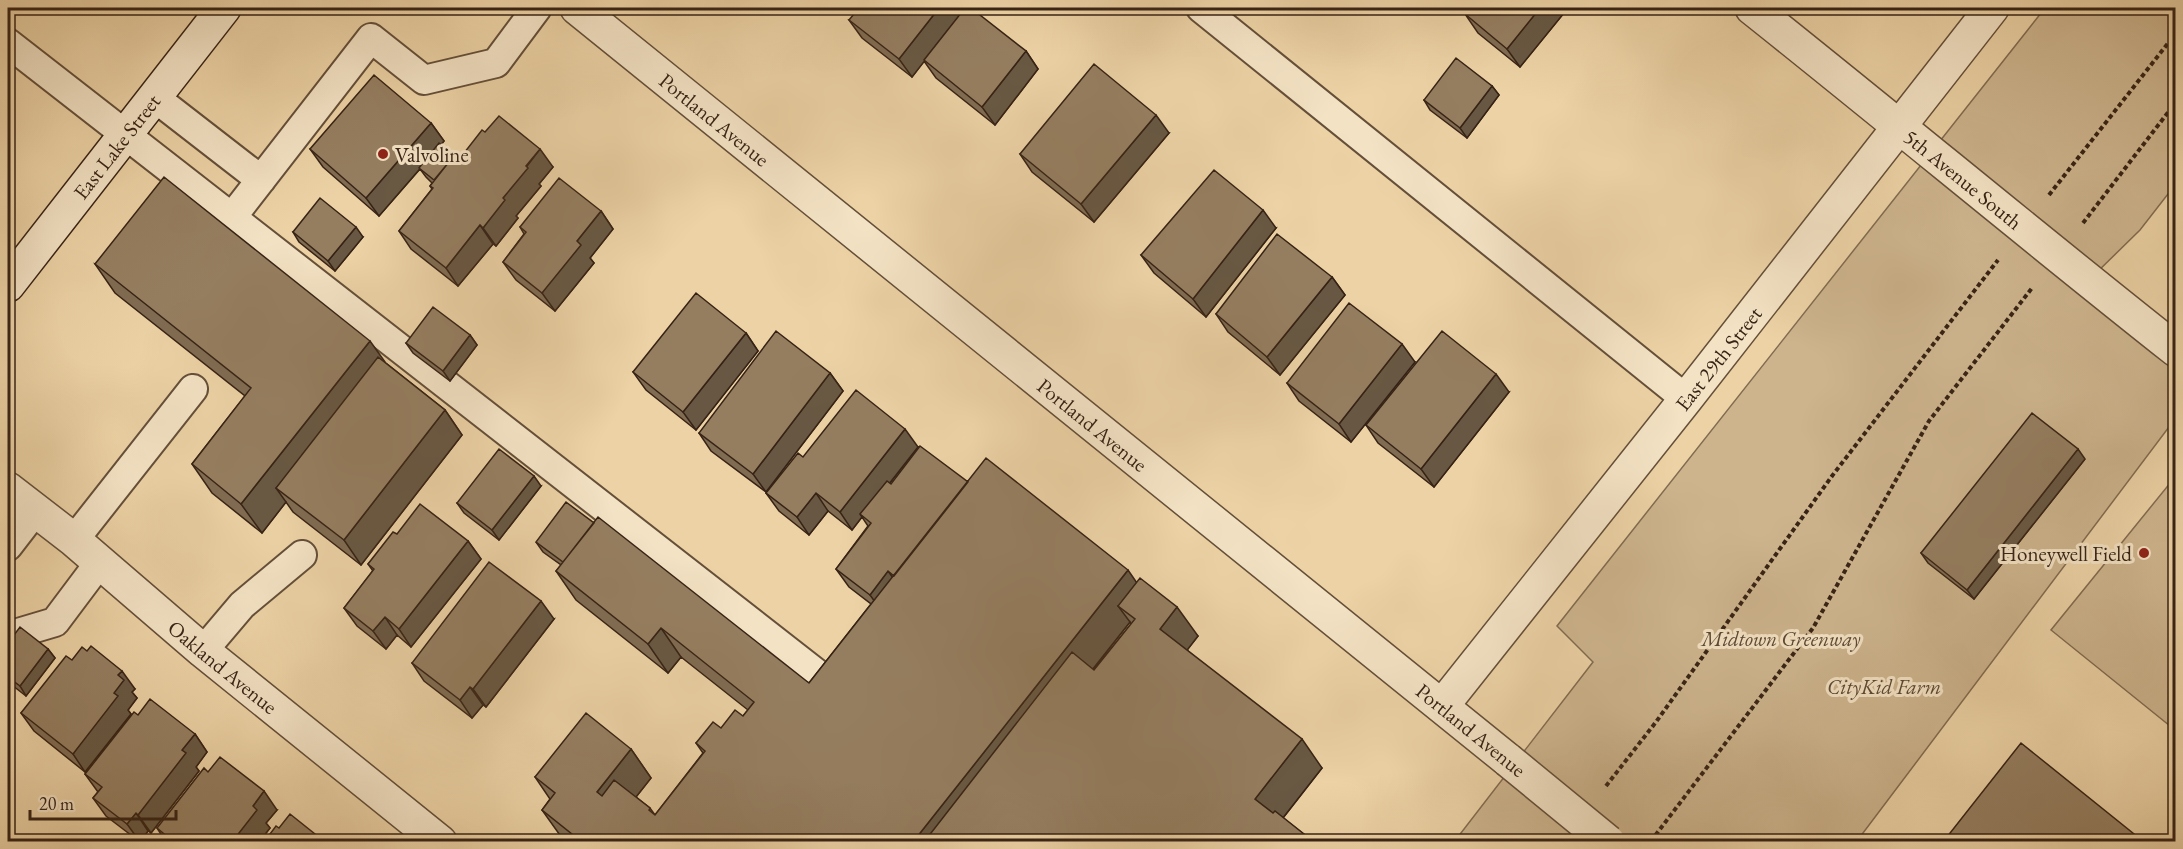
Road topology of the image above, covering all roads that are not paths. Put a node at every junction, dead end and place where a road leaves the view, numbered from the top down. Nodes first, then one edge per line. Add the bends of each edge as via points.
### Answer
1 (537, 8) edge
2 (576, 8) edge
3 (1201, 8) edge
4 (1752, 8) edge
5 (1992, 8) edge
6 (211, 12) edge
7 (8, 43) edge
8 (154, 97) junction
9 (1900, 125) junction
10 (126, 134) junction
11 (261, 180) junction
12 (232, 217) junction
13 (8, 285) edge
14 (2175, 350) edge
15 (194, 389) dead end
16 (1686, 399) junction
17 (8, 489) edge
18 (35, 510) junction
19 (74, 540) junction
20 (8, 546) edge
21 (302, 555) dead end
22 (100, 562) junction
23 (8, 636) edge
24 (203, 651) junction
25 (829, 683) edge
26 (1442, 706) junction
27 (440, 842) edge
28 (1608, 842) edge

1 - 11 lane via 496,63 424,80 371,38
2 - 26 street, Portland Avenue
3 - 16 lane
4 - 9 street, 5th Avenue South
5 - 9 street, East 29th Street
6 - 8 street, East Lake Street
7 - 10 lane
8 - 10 street, East Lake Street
8 - 11 lane
9 - 14 street, 5th Avenue South
9 - 16 street, East 29th Street
10 - 12 lane
10 - 13 street, East Lake Street
11 - 12 lane
12 - 25 lane
15 - 19 lane
16 - 26 street, East 29th Street
17 - 18 street, Oakland Avenue
18 - 19 street, Oakland Avenue
18 - 20 lane
19 - 22 street, Oakland Avenue
21 - 24 lane via 242,605
22 - 23 lane via 55,622
22 - 24 street, Oakland Avenue
24 - 27 street, Oakland Avenue
26 - 28 street, Portland Avenue, bridge

